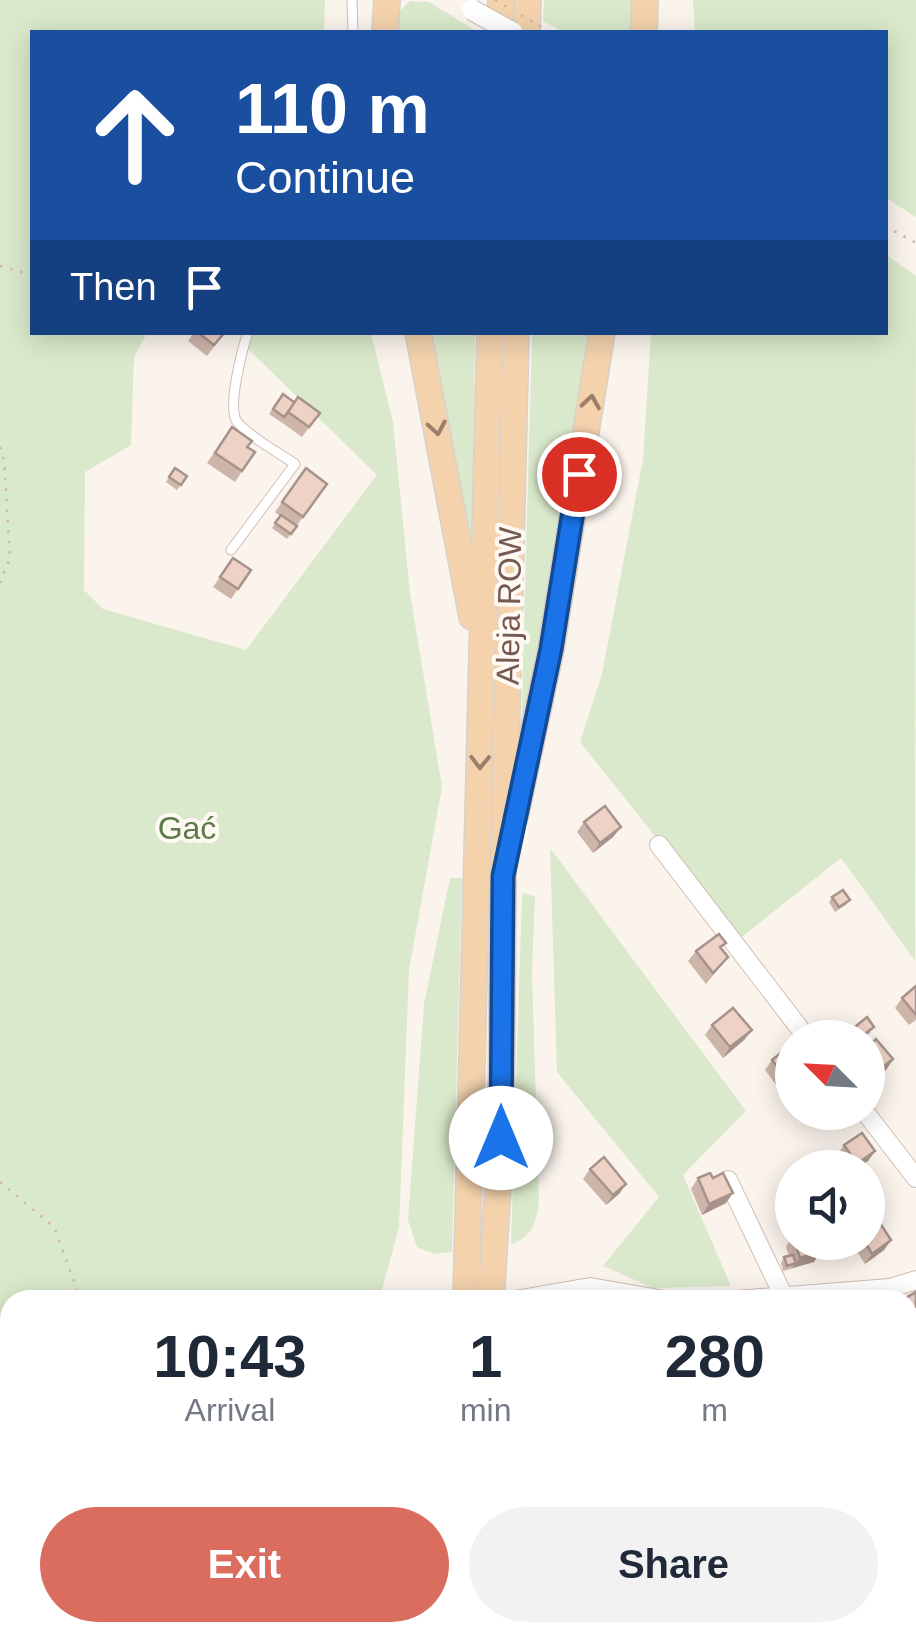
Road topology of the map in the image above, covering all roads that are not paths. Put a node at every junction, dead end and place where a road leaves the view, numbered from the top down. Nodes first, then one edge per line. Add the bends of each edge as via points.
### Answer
1 (352, 0) edge
2 (388, 0) edge
3 (501, 0) edge
4 (528, 0) edge
5 (645, 0) edge
6 (472, 10) dead end
7 (353, 30) edge
8 (384, 30) edge
9 (500, 30) edge
10 (508, 30) edge
11 (527, 30) edge
12 (644, 30) edge
13 (247, 335) edge
14 (419, 335) edge
15 (490, 335) edge
16 (516, 335) edge
17 (602, 335) edge
18 (231, 550) dead end
19 (482, 665) junction
20 (659, 845) dead end
21 (503, 876) junction
22 (794, 1020) edge
23 (880, 1130) edge
24 (916, 1178) edge
25 (728, 1180) edge
26 (480, 1248) junction
27 (916, 1280) edge
28 (469, 1290) edge
29 (489, 1290) edge
30 (782, 1290) edge
31 (860, 1290) edge

1 - 7 lane
2 - 8 main road
3 - 9 main road
4 - 11 main road
5 - 12 main road
6 - 10 street, bridge
13 - 18 lane via 235,417 294,464
14 -> 19 main road
15 - 19 main road, Aleja ROW
16 - 21 main road, Aleja ROW
21 -> 17 main road via 551,649
19 -> 26 main road, Aleja ROW
20 - 22 street
21 - 26 main road, Aleja ROW via 501,1138
23 - 24 street
25 - 30 street
26 - 28 main road, Aleja ROW
26 - 29 main road, Aleja ROW
27 - 31 street

